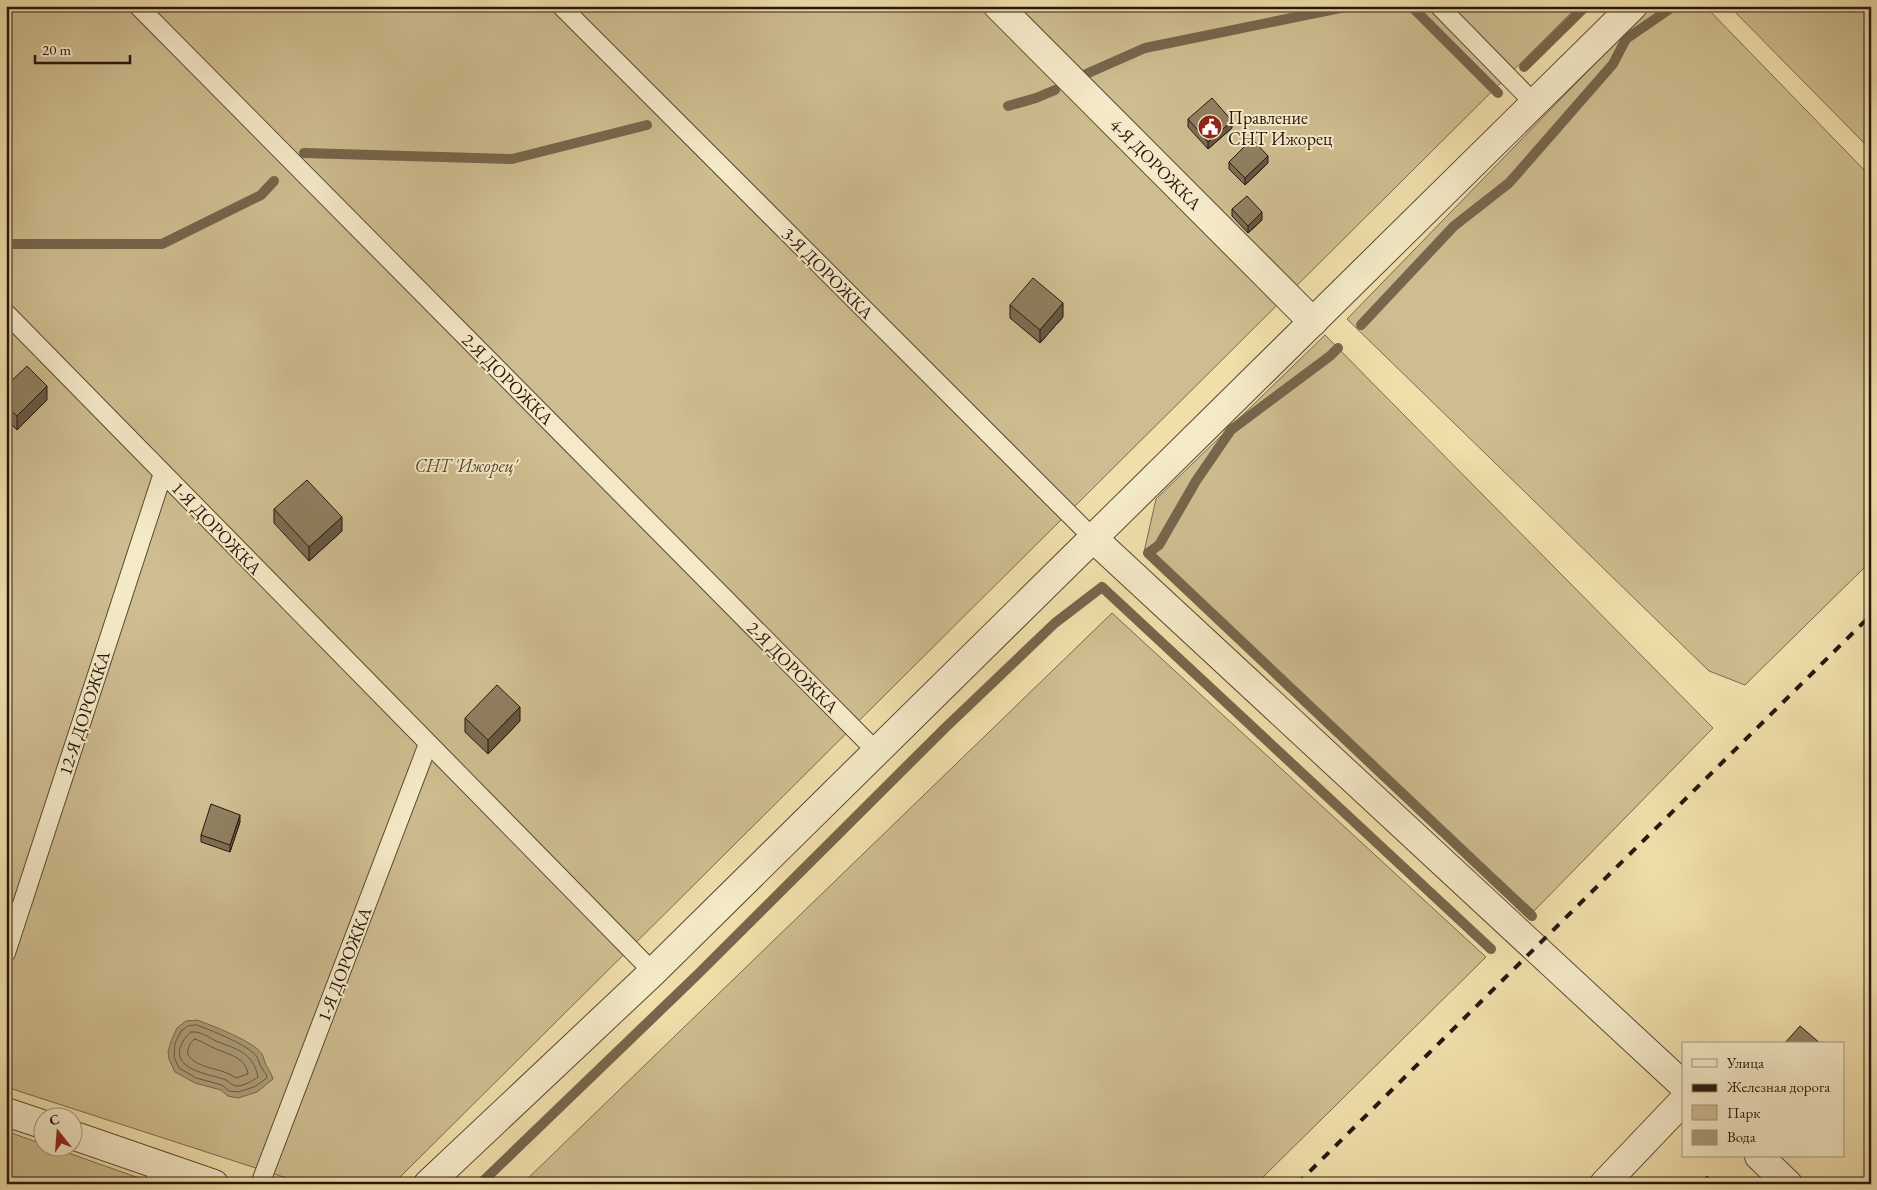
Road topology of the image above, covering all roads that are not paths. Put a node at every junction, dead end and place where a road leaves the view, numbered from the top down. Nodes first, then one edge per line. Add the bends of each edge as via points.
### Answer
1 (138, 6) edge
2 (561, 6) edge
3 (998, 6) edge
4 (1439, 6) edge
5 (1633, 6) edge
6 (1535, 104) junction
7 (6, 313) edge
8 (1314, 322) junction
9 (163, 473) junction
10 (1094, 539) junction
11 (428, 744) junction
12 (878, 752) junction
13 (6, 953) edge
14 (653, 972) junction
15 (1682, 1084) edge
16 (1682, 1102) edge
17 (6, 1112) edge
18 (32, 1121) edge
19 (82, 1140) edge
20 (1761, 1158) edge
21 (157, 1174) edge
22 (214, 1184) edge
23 (260, 1184) edge
24 (428, 1184) edge
25 (1604, 1184) edge
26 (1788, 1184) edge

1 - 12 lane, 2-Я ДОРОЖКА
2 - 10 lane, 3-Я ДОРОЖКА
3 - 8 street, 4-Я ДОРОЖКА
4 - 6 lane
5 - 6 street
6 - 8 street
7 - 9 lane, 1-Я ДОРОЖКА
8 - 10 street
9 - 11 lane, 1-Я ДОРОЖКА
9 - 13 lane, 12-Я ДОРОЖКА
10 - 12 street
10 - 15 street
11 - 14 lane, 1-Я ДОРОЖКА
11 - 23 lane, 1-Я ДОРОЖКА
12 - 14 street
14 - 24 street
16 - 25 street
17 - 18 street
19 - 21 street
20 - 26 street
21 - 22 street

